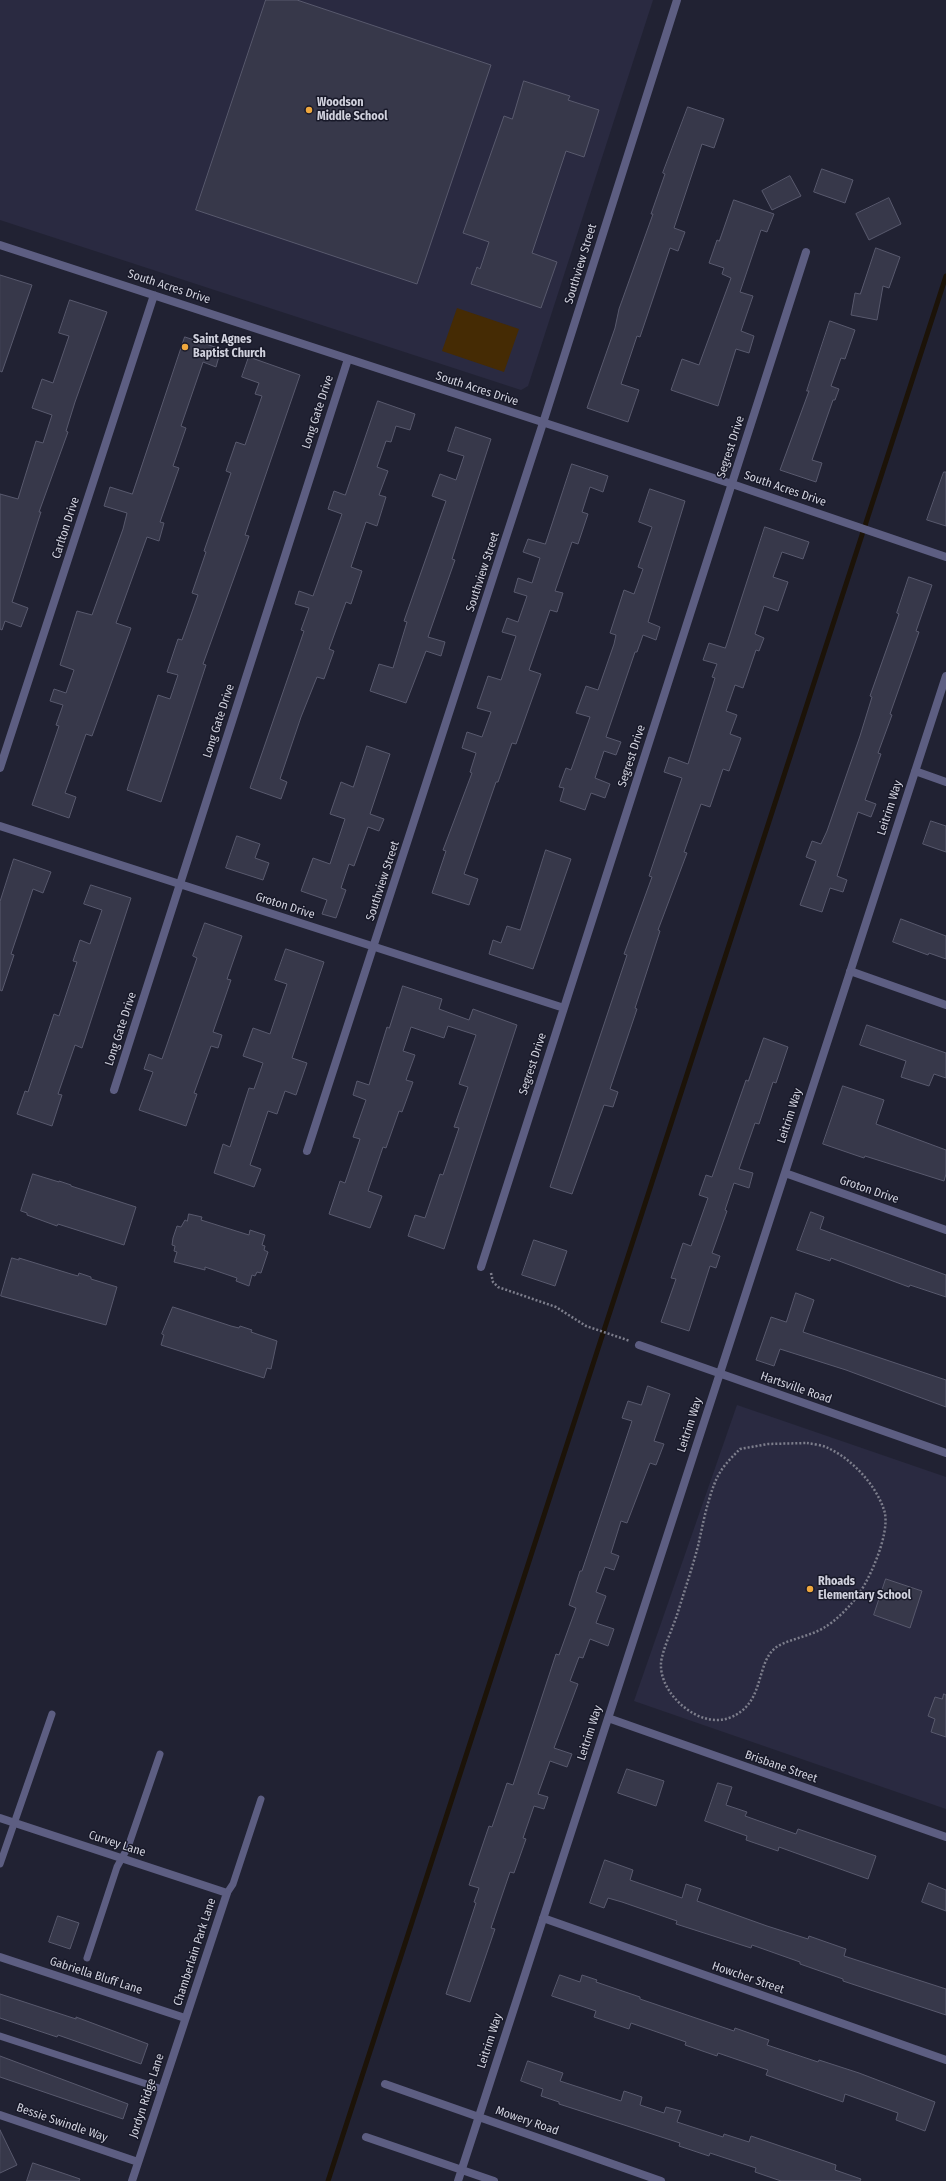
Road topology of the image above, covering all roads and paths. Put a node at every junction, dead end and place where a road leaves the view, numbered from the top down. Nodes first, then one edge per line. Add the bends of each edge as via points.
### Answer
1 (677, 0) edge
2 (0, 245) edge
3 (806, 252) dead end
4 (154, 295) junction
5 (348, 359) junction
6 (543, 423) junction
7 (732, 484) junction
8 (946, 558) edge
9 (946, 676) edge
10 (0, 768) edge
11 (915, 771) junction
12 (946, 782) edge
13 (0, 826) edge
14 (180, 885) junction
15 (374, 948) junction
16 (850, 971) junction
17 (946, 1004) edge
18 (564, 1008) junction
19 (114, 1090) dead end
20 (308, 1151) dead end
21 (785, 1173) junction
22 (946, 1230) edge
23 (481, 1267) joint
24 (621, 1337) dead end
25 (639, 1345) dead end
26 (720, 1374) junction
27 (740, 1449) joint
28 (946, 1453) edge
29 (52, 1714) dead end
30 (608, 1718) junction
31 (160, 1754) dead end
32 (261, 1799) dead end
33 (0, 1818) edge
34 (14, 1822) junction
35 (946, 1837) edge
36 (122, 1859) junction
37 (0, 1864) edge
38 (227, 1893) junction
39 (543, 1918) junction
40 (0, 1957) edge
41 (87, 1958) dead end
42 (186, 2018) junction
43 (0, 2036) edge
44 (946, 2060) edge
45 (385, 2084) dead end
46 (162, 2089) junction
47 (0, 2115) edge
48 (478, 2117) junction
49 (366, 2137) dead end
50 (138, 2162) junction
51 (461, 2170) junction
52 (132, 2181) edge
53 (458, 2181) edge
54 (494, 2181) edge
55 (661, 2181) edge

1 - 6 street, Southview Street
2 - 4 street, South Acres Drive
3 - 7 street, Segrest Drive
4 - 5 street, South Acres Drive
4 - 10 street, Carlton Drive
5 - 6 street, South Acres Drive
5 - 14 street, Long Gate Drive
6 - 7 street, South Acres Drive
6 - 15 street, Southview Street
7 - 8 street, South Acres Drive
7 - 18 street, Segrest Drive
9 - 11 street, Leitrim Way
11 - 12 street
11 - 16 street, Leitrim Way
13 - 14 street, Groton Drive
14 - 15 street, Groton Drive
14 - 19 street, Long Gate Drive
15 - 18 street, Groton Drive
15 - 20 street, Southview Street
16 - 17 street
16 - 21 street, Leitrim Way
18 - 23 street, Segrest Drive
21 - 22 street, Groton Drive
21 - 26 street, Leitrim Way
23 - 24 path via 490,1270 493,1282 498,1287 556,1307 586,1326
25 - 26 street, Hartsville Road
26 - 28 street, Hartsville Road
26 - 30 street, Leitrim Way
27 - 27 path via 768,1444 807,1443 827,1447 848,1461 873,1487 885,1512 882,1543 867,1582 852,1603 826,1627 777,1647 760,1676 755,1696 744,1709 728,1718 702,1718 681,1705 666,1688 661,1663 691,1574 706,1508 716,1479
29 - 34 lane
30 - 35 street, Brisbane Street
30 - 39 street, Leitrim Way
31 - 36 lane
32 - 38 lane via 233,1884
33 - 34 street, Curvey Lane
34 - 36 street, Curvey Lane
34 - 37 lane
36 - 38 street, Curvey Lane
36 - 41 lane via 117,1867
38 - 42 street, Chamberlain Park Lane
39 - 44 street, Howcher Street
39 - 48 street, Leitrim Way
40 - 42 street, Gabriella Bluff Lane
42 - 46 street, Jordyn Ridge Lane
43 - 46 lane
45 - 48 street, Mowery Road
46 - 50 street, Jordyn Ridge Lane
47 - 50 street, Bessie Swindle Way
48 - 51 street, Leitrim Way
48 - 55 street, Mowery Road
49 - 51 street
50 - 52 street, Jordyn Ridge Lane
51 - 53 street, Leitrim Way
51 - 54 street

